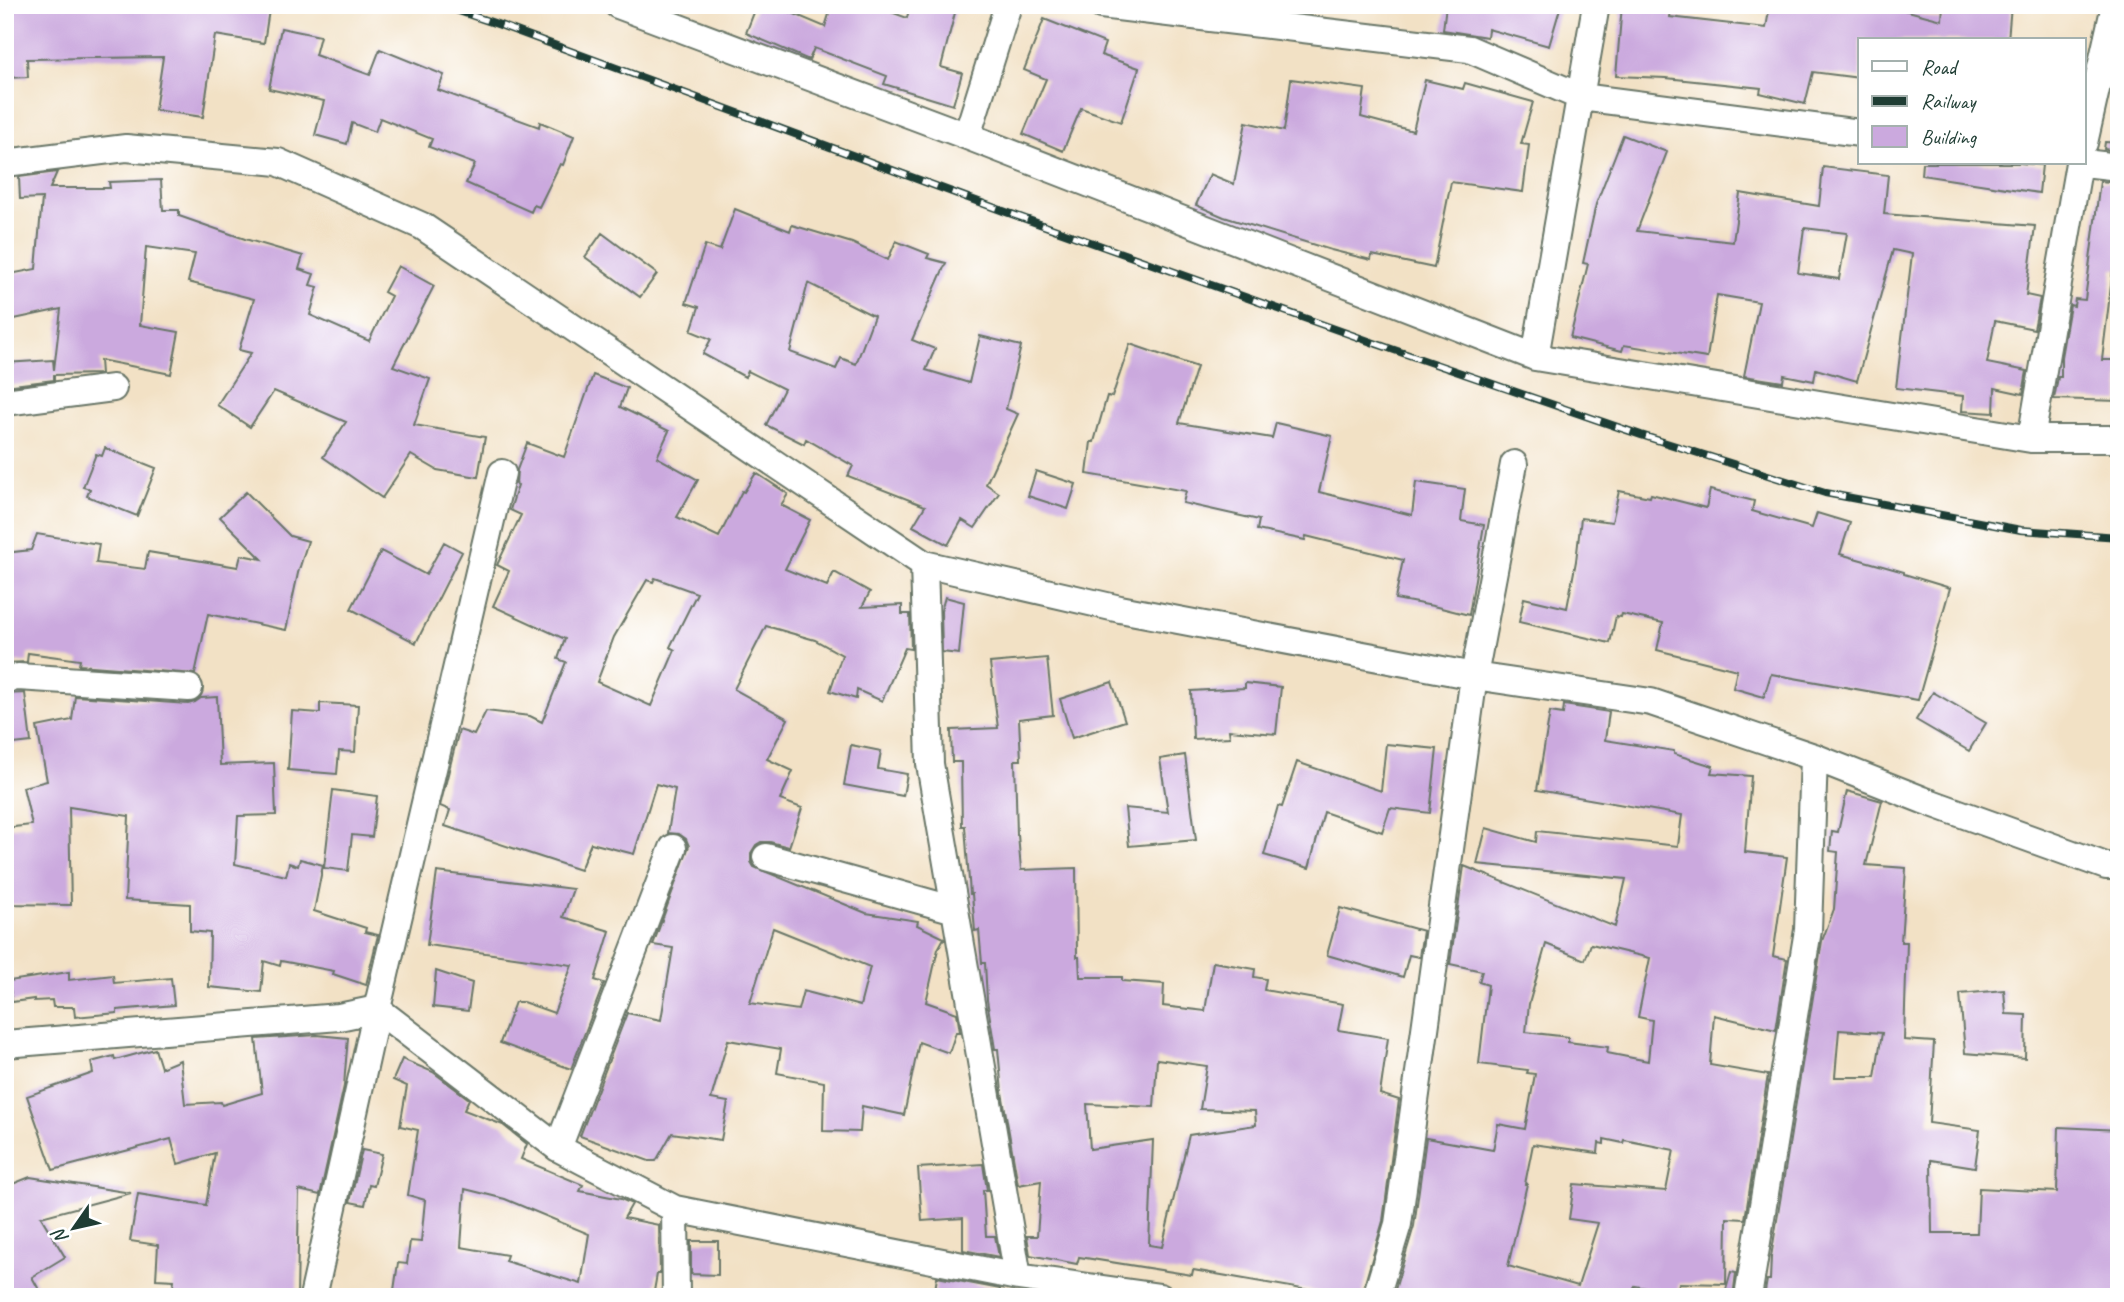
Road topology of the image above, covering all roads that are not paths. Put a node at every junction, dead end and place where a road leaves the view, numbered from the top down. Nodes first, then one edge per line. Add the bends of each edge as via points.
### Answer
1 (618, 5) edge
2 (1008, 5) edge
3 (1101, 5) edge
4 (1597, 5) edge
5 (2115, 5) edge
6 (1581, 97) junction
7 (1858, 133) edge
8 (2086, 134) edge
9 (967, 136) junction
10 (5, 163) edge
11 (2086, 163) edge
12 (2082, 164) edge
13 (2119, 167) edge
14 (1535, 358) junction
15 (113, 388) dead end
16 (5, 402) edge
17 (2031, 439) junction
18 (2119, 439) edge
19 (1514, 464) dead end
20 (502, 473) dead end
21 (923, 564) junction
22 (1474, 676) junction
23 (5, 679) edge
24 (189, 688) dead end
25 (1814, 757) junction
26 (673, 848) dead end
27 (766, 857) dead end
28 (2119, 866) edge
29 (955, 910) junction
30 (377, 1009) junction
31 (5, 1044) edge
32 (558, 1148) junction
33 (675, 1209) junction
34 (1018, 1277) junction
35 (1048, 1289) edge
36 (313, 1297) edge
37 (676, 1297) edge
38 (1160, 1297) edge
39 (1376, 1297) edge
40 (1748, 1297) edge

1 - 9 street
2 - 9 street
3 - 6 street via 1469,49
4 - 6 street
5 - 8 street
6 - 7 street
6 - 14 street
9 - 14 street
10 - 21 street via 127,148 278,162 422,226
11 - 13 street
12 - 17 street
14 - 17 street
15 - 16 street
17 - 18 street
19 - 22 street
20 - 30 street
21 - 22 street via 1120,608
21 - 29 street via 930,764
22 - 25 street via 1651,702
22 - 39 street via 1398,1224
23 - 24 street
25 - 28 street via 2106,866
25 - 40 street via 1808,930
26 - 32 street
27 - 29 street
29 - 34 street
30 - 31 street via 340,1017
30 - 32 street
30 - 36 street
32 - 33 street
33 - 34 street
33 - 37 street
34 - 35 street
35 - 38 street

